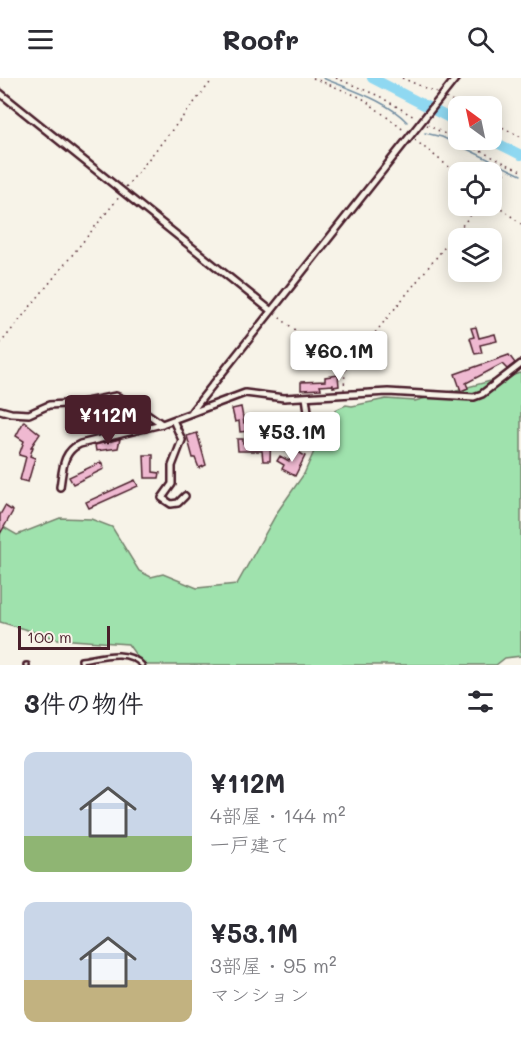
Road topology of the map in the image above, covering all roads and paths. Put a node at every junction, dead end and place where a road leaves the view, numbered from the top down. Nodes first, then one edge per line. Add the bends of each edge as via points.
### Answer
1 (214, 78) edge
2 (313, 78) edge
3 (336, 78) edge
4 (402, 78) edge
5 (456, 78) edge
6 (0, 93) edge
7 (442, 96) junction
8 (448, 99) edge
9 (422, 121) junction
10 (502, 127) edge
11 (410, 135) junction
12 (521, 137) edge
13 (448, 166) edge
14 (521, 171) edge
15 (506, 172) dead end
16 (502, 177) edge
17 (122, 192) junction
18 (502, 209) edge
19 (470, 216) edge
20 (521, 224) edge
21 (270, 310) junction
22 (0, 345) edge
23 (521, 364) edge
24 (345, 370) junction
25 (344, 393) junction
26 (306, 398) junction
27 (0, 410) edge
28 (190, 413) junction
29 (173, 420) junction
30 (162, 424) junction
31 (306, 446) dead end
32 (60, 487) dead end
33 (185, 496) dead end
34 (82, 665) edge
35 (142, 665) edge

1 - 17 path
2 - 11 path via 362,98
3 - 9 path via 379,96
4 - 7 path
5 - 7 street
6 - 17 street
7 - 8 path
7 - 9 street
9 - 11 street
9 - 14 path
10 - 12 path
11 - 13 path
11 - 21 street
15 - 16 path
17 - 21 street
17 - 22 path
18 - 20 path
19 - 24 path
21 - 24 path
21 - 28 street
23 - 25 street via 474,397 413,392
24 - 25 path
25 - 26 street
26 - 28 street via 245,393
26 - 31 street
27 - 30 street via 29,414 49,405 116,396 129,400
28 - 29 street
29 - 30 street
29 - 33 street via 182,440 172,466 172,484 162,498 171,504
30 - 32 street via 70,449
34 - 35 lane via 81,660 125,655

